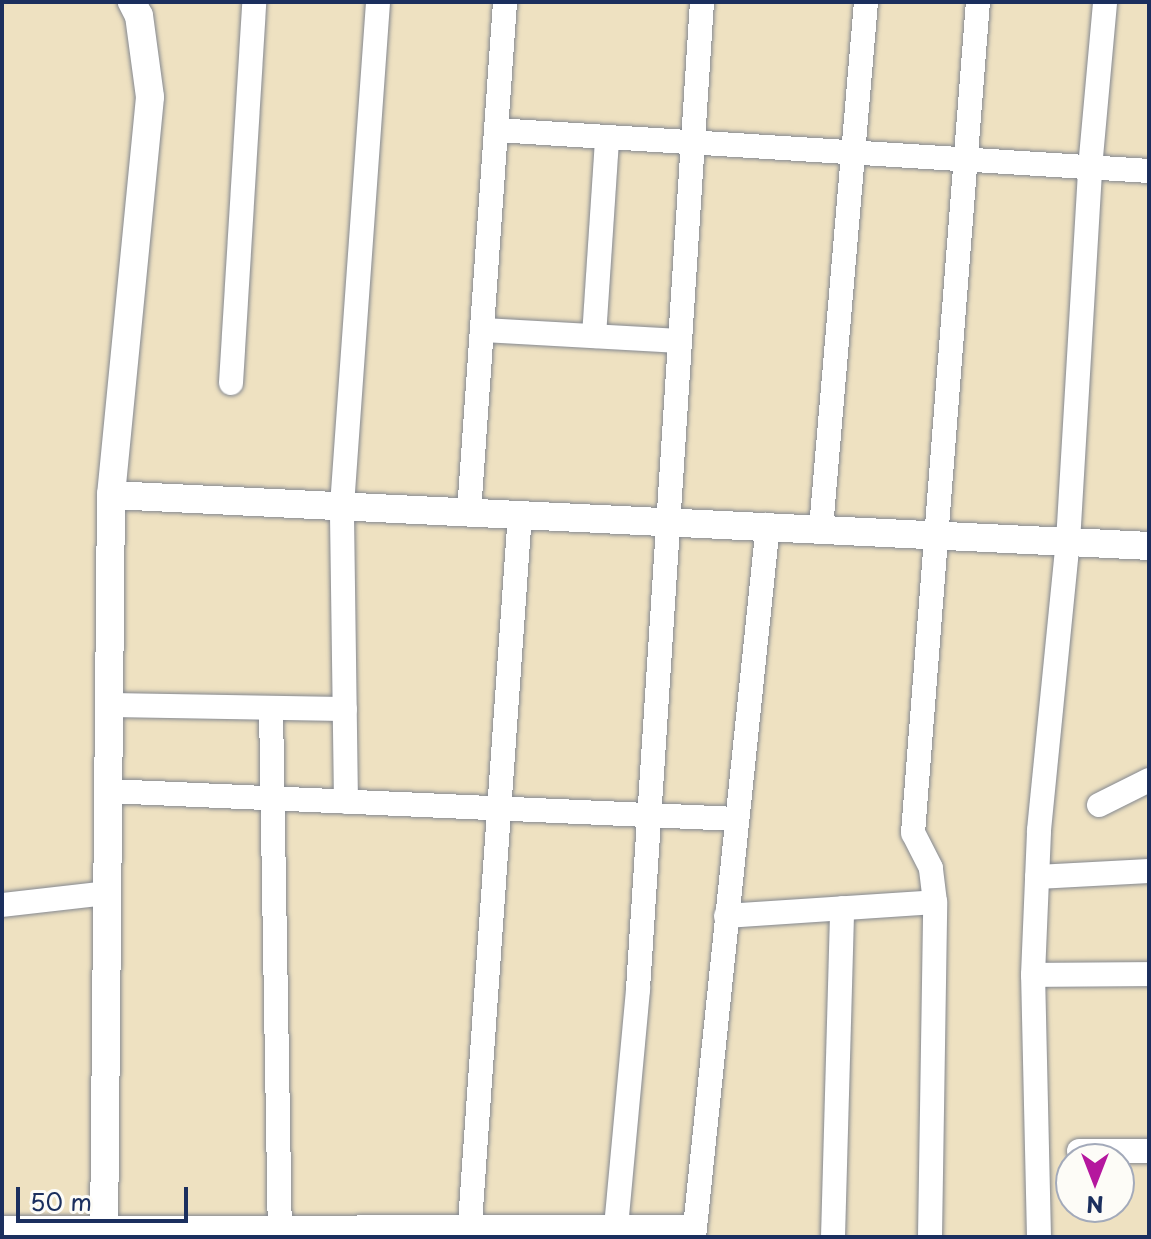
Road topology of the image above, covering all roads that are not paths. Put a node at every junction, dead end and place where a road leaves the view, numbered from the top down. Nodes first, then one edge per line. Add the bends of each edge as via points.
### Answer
1 (132, 2) edge
2 (254, 2) edge
3 (378, 2) edge
4 (505, 2) edge
5 (702, 2) edge
6 (866, 2) edge
7 (978, 2) edge
8 (1105, 2) edge
9 (496, 130) junction
10 (607, 139) junction
11 (689, 145) junction
12 (852, 154) junction
13 (964, 160) junction
14 (1090, 168) junction
15 (1149, 171) edge
16 (482, 330) junction
17 (594, 336) junction
18 (677, 341) junction
19 (231, 383) dead end
20 (111, 495) junction
21 (342, 506) junction
22 (469, 512) junction
23 (520, 514) junction
24 (665, 520) junction
25 (768, 525) junction
26 (821, 528) junction
27 (935, 534) junction
28 (1068, 542) junction
29 (1149, 546) edge
30 (109, 705) junction
31 (271, 708) junction
32 (345, 709) junction
33 (1149, 780) edge
34 (108, 791) junction
35 (274, 799) junction
36 (346, 802) junction
37 (1099, 805) dead end
38 (495, 808) junction
39 (648, 815) junction
40 (736, 819) junction
41 (1149, 871) edge
42 (1037, 877) junction
43 (107, 893) junction
44 (935, 902) junction
45 (2, 905) edge
46 (842, 908) junction
47 (726, 916) junction
48 (1149, 974) edge
49 (1033, 975) junction
50 (616, 1227) junction
51 (2, 1228) edge
52 (104, 1231) edge
53 (280, 1232) edge
54 (469, 1232) edge
55 (642, 1232) edge
56 (694, 1232) edge
57 (833, 1237) edge
58 (930, 1237) edge
59 (1039, 1237) edge

1 - 20 street via 139,16 150,97
2 - 19 street
3 - 21 street
4 - 9 street
5 - 11 street
6 - 12 street
7 - 13 street
8 - 14 street
9 - 10 street
9 - 16 street
10 - 11 street
10 - 17 street
11 - 12 street
11 - 18 street
12 - 13 street
12 - 26 street
13 - 14 street
13 - 27 street
14 - 15 street
14 - 28 street
16 - 17 street
16 - 22 street
17 - 18 street
18 - 24 street
20 - 21 street
20 - 30 street
21 - 22 street
21 - 32 street
22 - 23 street
23 - 24 street
23 - 38 street
24 - 25 street
24 - 39 street
25 - 26 street
25 - 40 street
26 - 27 street
27 - 28 street
27 - 44 street via 913,833 931,868
28 - 29 street
28 - 42 street
30 - 31 street
30 - 34 street
31 - 32 street
31 - 35 street
32 - 36 street
33 - 37 street
34 - 35 street
34 - 43 street
35 - 36 street
35 - 53 street
36 - 38 street
38 - 39 street
38 - 54 street
39 - 40 street
39 - 50 street
40 - 47 street
41 - 42 street
42 - 49 street
43 - 45 street
43 - 52 street
44 - 46 street
44 - 58 street
46 - 47 street
46 - 57 street
47 - 56 street
48 - 49 street
49 - 59 street
50 - 54 street
50 - 55 street
51 - 52 street
52 - 53 street
53 - 54 street
55 - 56 street

